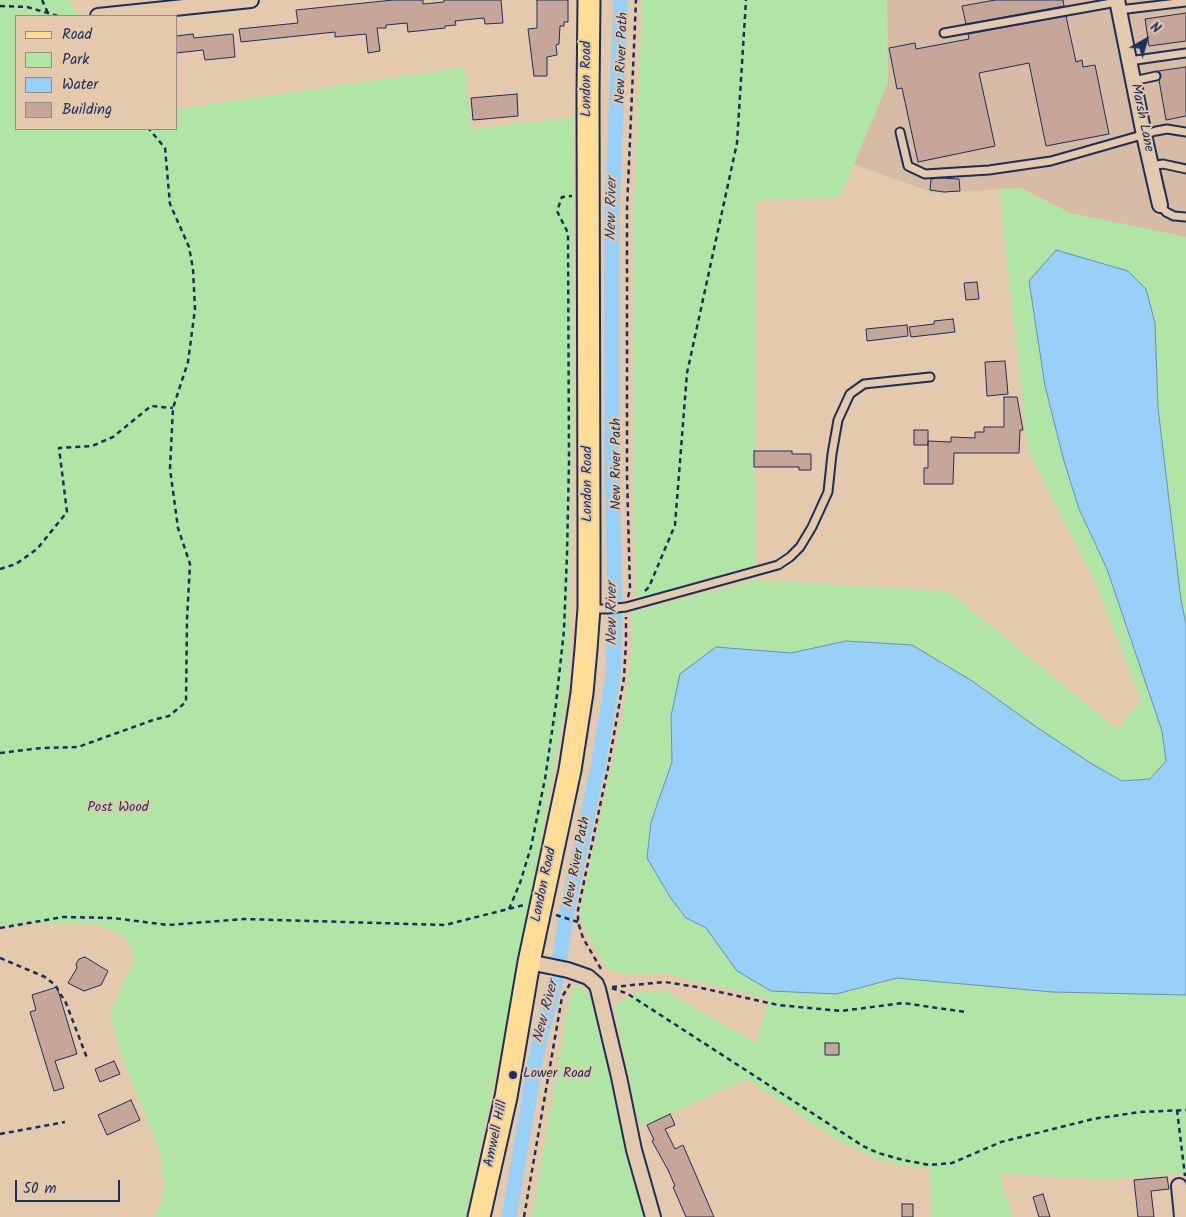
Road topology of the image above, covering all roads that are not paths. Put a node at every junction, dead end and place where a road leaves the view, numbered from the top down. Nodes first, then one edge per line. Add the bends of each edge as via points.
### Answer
1 (250, 0) edge
2 (589, 0) edge
3 (1186, 2) edge
4 (1118, 4) edge
5 (108, 15) edge
6 (944, 33) dead end
7 (1186, 53) edge
8 (1129, 60) junction
9 (1156, 76) dead end
10 (1133, 81) junction
11 (900, 132) dead end
12 (1186, 132) edge
13 (1144, 135) junction
14 (1151, 166) junction
15 (1186, 169) edge
16 (1160, 205) joint
17 (1186, 217) edge
18 (930, 377) dead end
19 (598, 609) junction
20 (539, 964) junction
21 (1184, 1183) edge
22 (479, 1217) edge
23 (653, 1217) edge
24 (1182, 1217) edge

1 - 5 street
2 - 19 main road, London Road via 588,196
3 - 4 lane
4 - 6 lane
4 - 8 street, Marsh Lane
7 - 8 lane
8 - 10 street, Marsh Lane
9 - 10 lane
10 - 13 street, Marsh Lane
11 - 13 lane via 908,166 925,174 989,170 1051,161
12 - 13 lane via 1167,129
13 - 14 street, Marsh Lane
14 - 15 lane via 1163,164
14 - 16 street, Marsh Lane
16 - 17 lane via 1174,216
18 - 19 lane via 864,384 850,394 838,420 828,492 812,527 790,557 778,565 623,607
19 - 20 main road, London Road
20 - 22 main road, Amwell Hill
20 - 23 street via 588,977 596,984 634,1150
21 - 24 street

